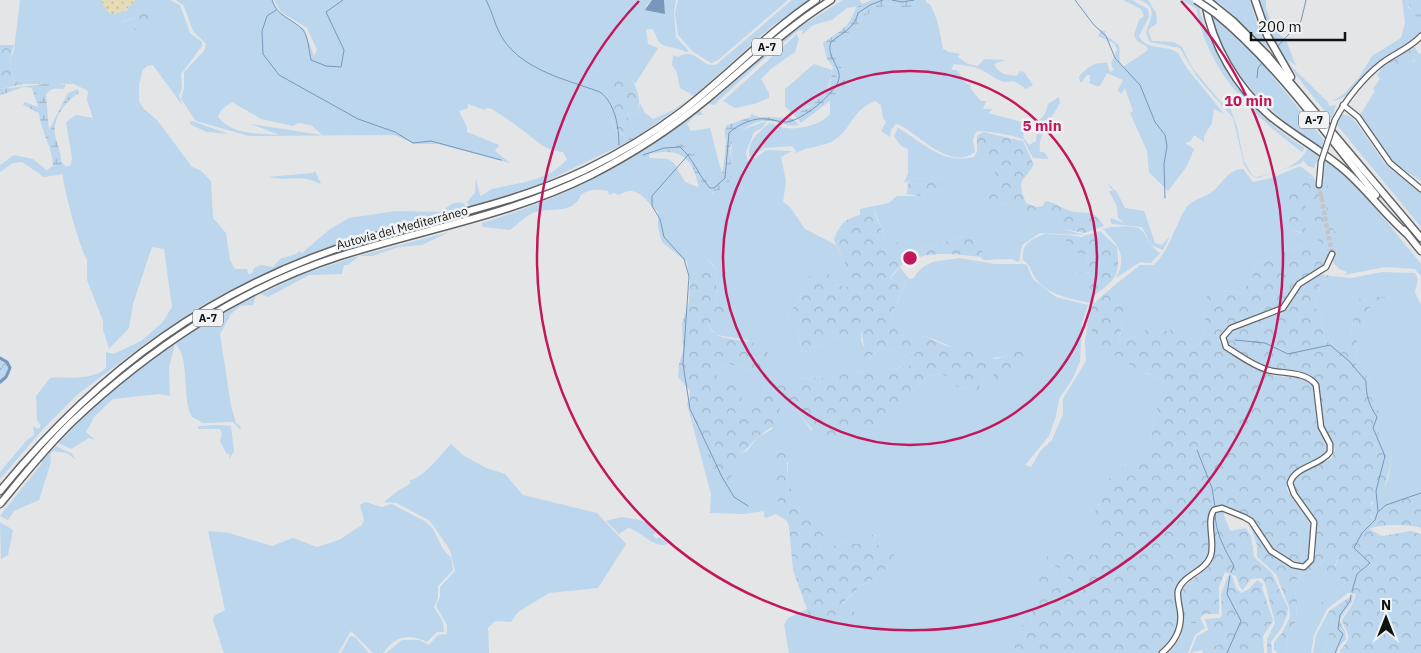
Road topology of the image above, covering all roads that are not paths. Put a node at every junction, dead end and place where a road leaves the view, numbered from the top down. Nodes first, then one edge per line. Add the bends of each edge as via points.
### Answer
1 (816, 0) edge
2 (831, 0) edge
3 (1196, 0) edge
4 (1255, 0) edge
5 (1208, 1) edge
6 (1421, 36) edge
7 (705, 96) junction
8 (1349, 98) junction
9 (1342, 105) junction
10 (1352, 113) junction
11 (1338, 114) junction
12 (620, 155) junction
13 (1357, 160) junction
14 (1319, 185) tunnel mouth
15 (1421, 189) edge
16 (1406, 233) junction
17 (1421, 238) edge
18 (1421, 251) edge
19 (1332, 254) dead end
20 (0, 491) edge
21 (0, 504) edge
22 (1162, 653) edge

1 - 7 highway, Autovía del Mediterráneo / A-7 via 789,19
2 - 7 highway, Autovía del Mediterráneo / A-7
3 - 16 highway, A-7, bridge via 1239,34 1267,63
4 - 13 highway via 1266,35 1281,63
5 - 13 highway, A-7 via 1256,43
5 - 16 highway via 1213,33 1240,83 1255,101 1270,116 1361,184
6 - 8 street via 1378,66
7 - 12 highway, Autovía del Mediterráneo / A-7 via 666,130
8 - 9 street
8 - 10 street
9 - 10 street
9 - 11 street
10 - 11 street
10 - 15 street via 1390,163
11 - 14 street, bridge via 1321,162
12 - 20 highway, Autovía del Mediterráneo / A-7 via 528,194 330,250 226,297 166,334 112,374 62,420
12 - 21 highway, Autovía del Mediterráneo / A-7 via 566,187 507,210 330,260 265,287 215,314 178,336 112,386 64,430
13 - 17 highway, A-7
16 - 18 highway, A-7
19 - 22 street via 1326,267 1299,284 1283,308 1231,328 1223,337 1226,347 1258,367 1306,376 1316,385 1321,427 1330,444 1330,452 1294,475 1290,483 1314,522 1311,560 1304,567 1293,565 1271,551 1251,521 1222,508 1214,510 1210,560 1180,587 1180,624 1174,641

